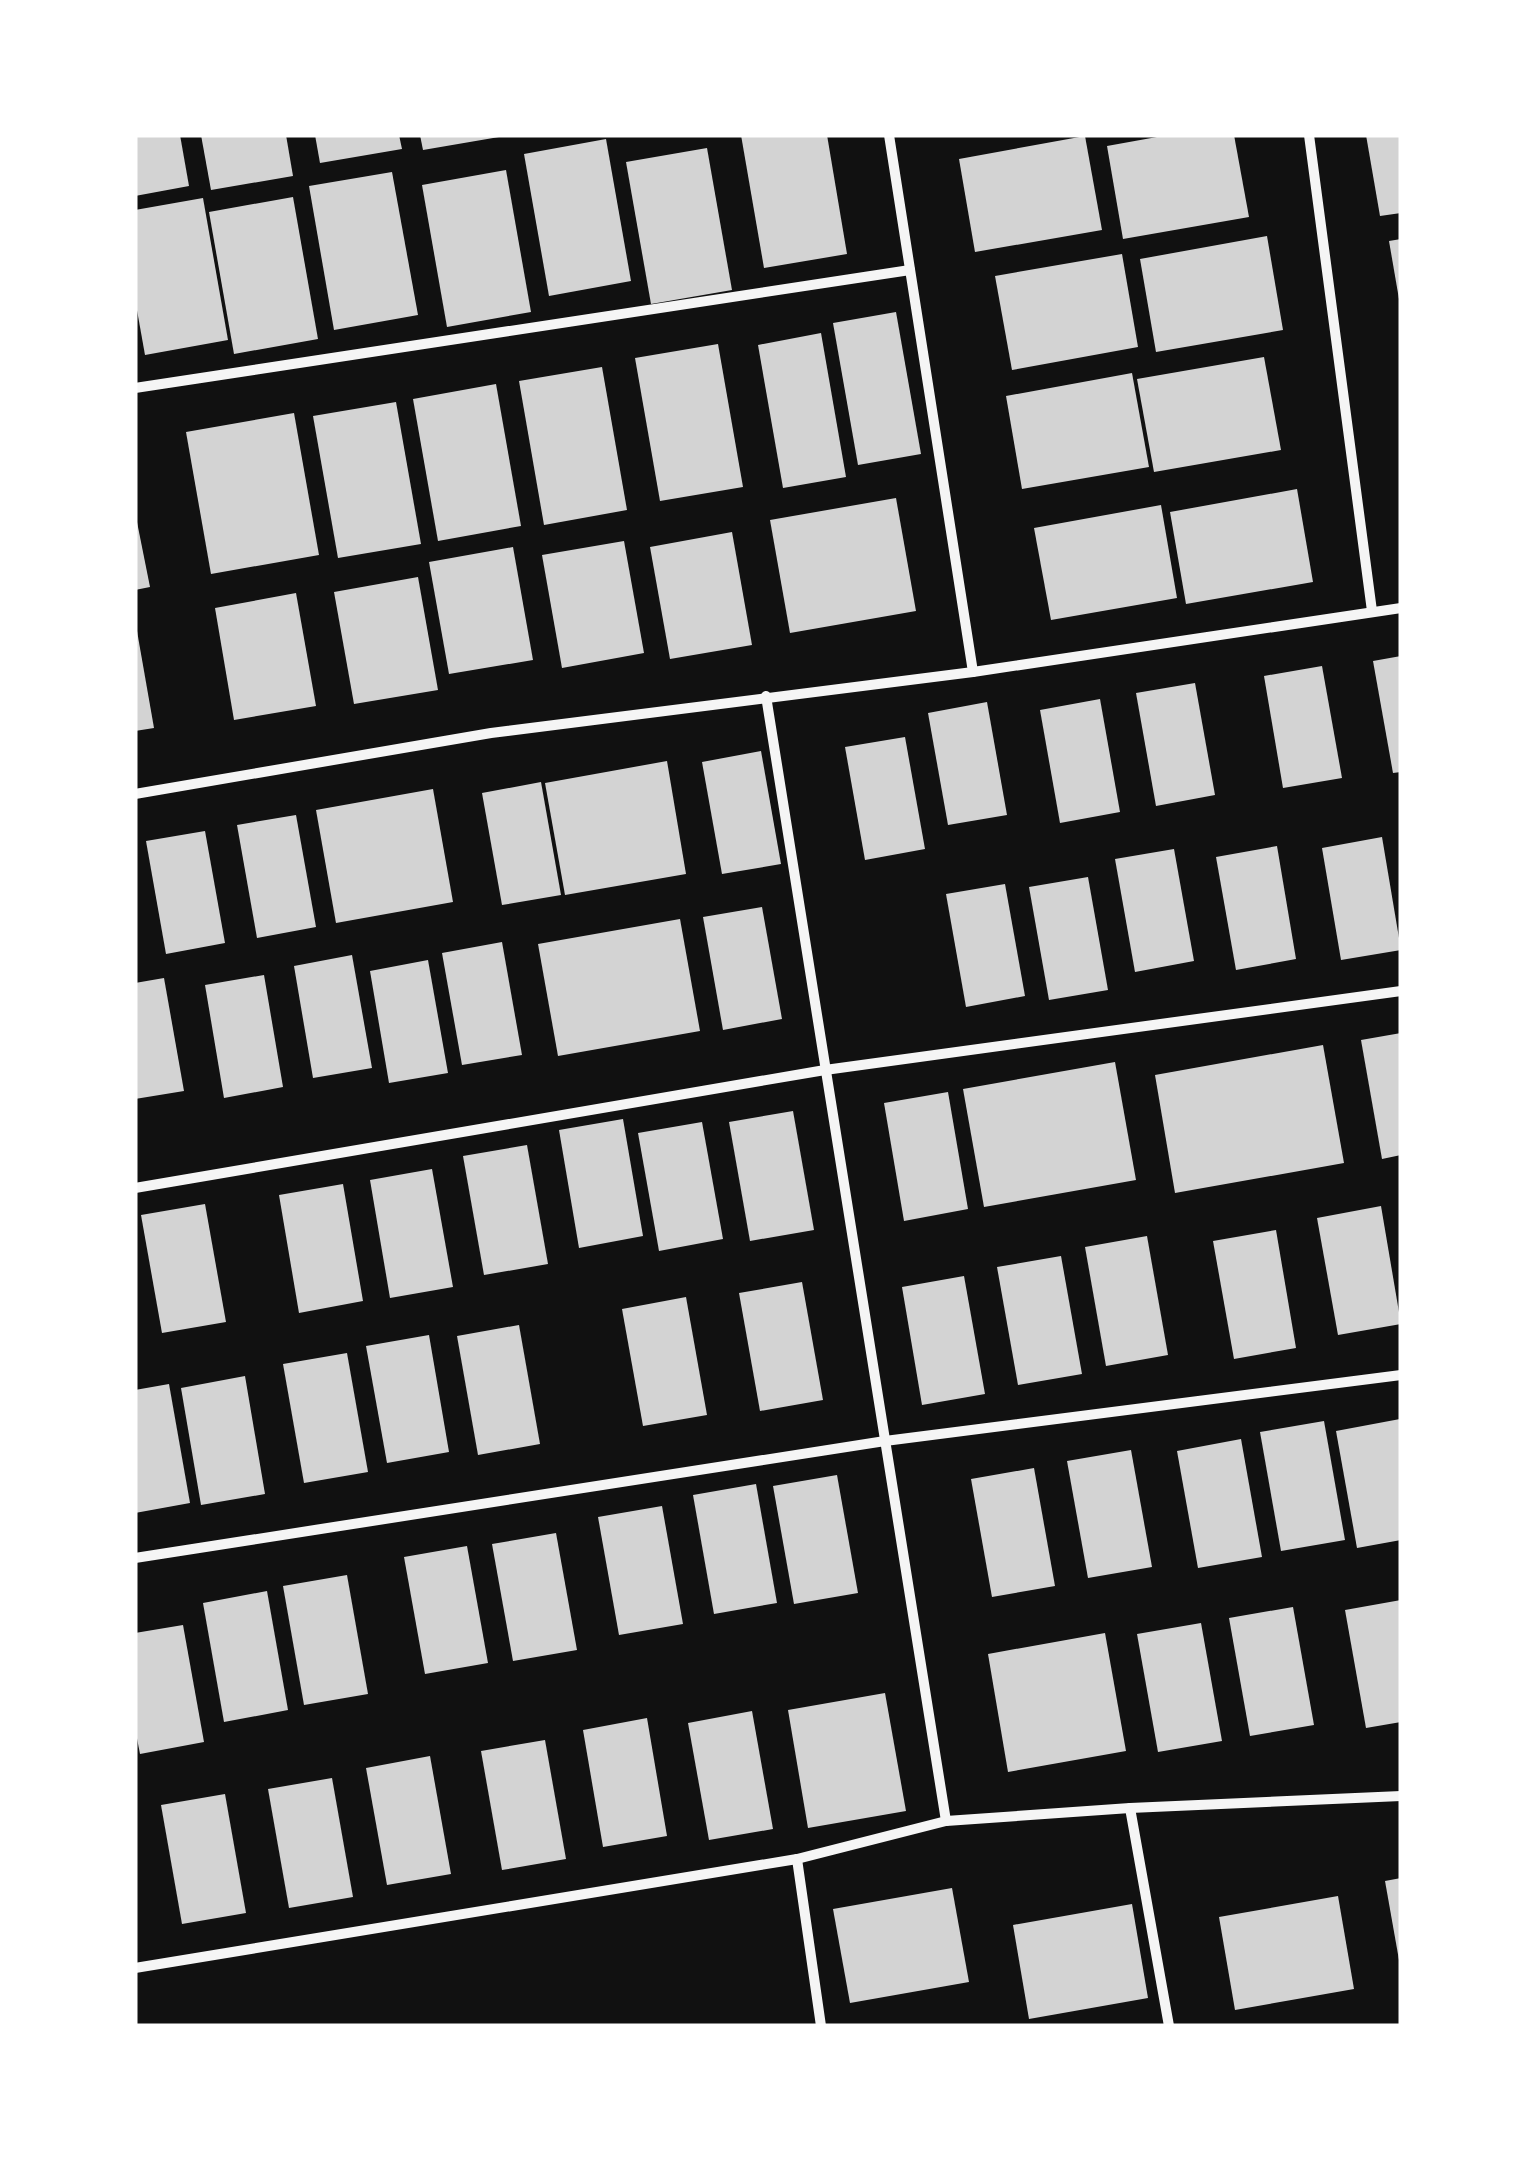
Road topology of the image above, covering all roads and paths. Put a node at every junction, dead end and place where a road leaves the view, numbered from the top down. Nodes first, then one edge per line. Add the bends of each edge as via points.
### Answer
1 (889, 135) edge
2 (1309, 135) edge
3 (910, 270) junction
4 (135, 388) edge
5 (1401, 608) edge
6 (1372, 611) junction
7 (973, 672) junction
8 (766, 696) junction
9 (135, 794) edge
10 (1401, 991) edge
11 (825, 1070) junction
12 (135, 1188) edge
13 (1401, 1375) edge
14 (886, 1442) junction
15 (135, 1558) edge
16 (1401, 1796) edge
17 (1130, 1808) junction
18 (946, 1821) junction
19 (797, 1859) junction
20 (135, 1968) edge
21 (820, 2026) edge
22 (1168, 2026) edge

1 - 3 street
2 - 6 street
3 - 4 street
3 - 7 street
5 - 6 street
6 - 7 street
7 - 8 street
8 - 9 street via 491,733
8 - 11 street
10 - 11 street
11 - 12 street
11 - 14 street
13 - 14 street
14 - 15 street
14 - 18 street
16 - 17 street
17 - 18 street
17 - 22 street
18 - 19 street
19 - 20 street
19 - 21 street

